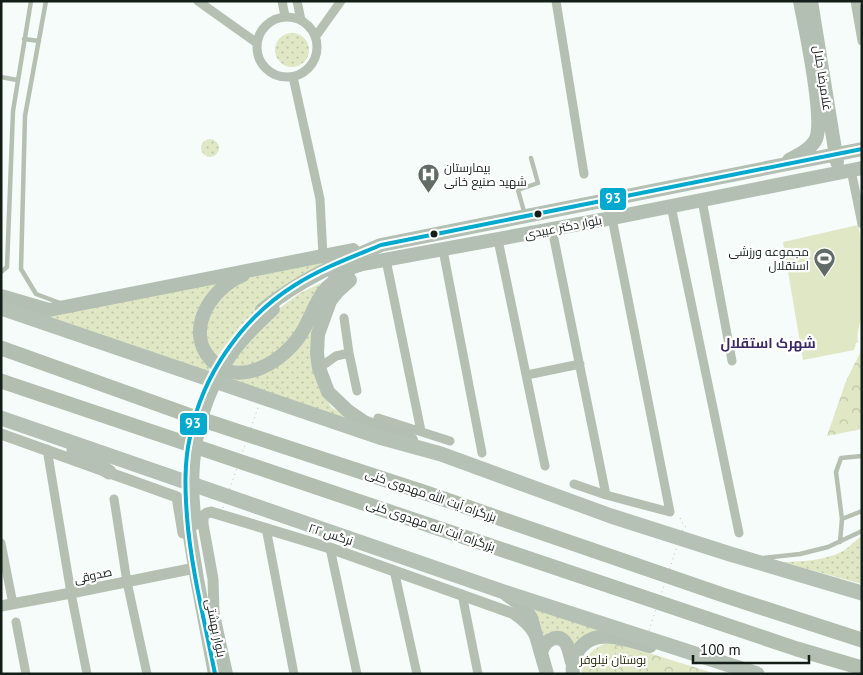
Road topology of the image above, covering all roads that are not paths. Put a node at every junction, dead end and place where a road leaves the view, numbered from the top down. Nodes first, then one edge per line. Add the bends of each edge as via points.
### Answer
1 (31, 1) edge
2 (46, 1) edge
3 (198, 1) edge
4 (282, 1) edge
5 (297, 1) edge
6 (341, 1) edge
7 (556, 1) edge
8 (800, 1) edge
9 (812, 1) edge
10 (855, 1) edge
11 (285, 16) junction
12 (301, 20) junction
13 (316, 36) junction
14 (24, 38) junction
15 (39, 41) junction
16 (862, 41) edge
17 (257, 43) junction
18 (1, 77) edge
19 (294, 77) junction
20 (17, 80) junction
21 (862, 149) edge
22 (835, 154) junction
23 (531, 158) dead end
24 (775, 167) junction
25 (850, 170) edge
26 (584, 174) dead end
27 (702, 200) junction
28 (670, 206) junction
29 (525, 216) junction
30 (612, 218) junction
31 (862, 224) edge
32 (552, 229) junction
33 (498, 240) junction
34 (382, 245) junction
35 (443, 250) junction
36 (323, 256) junction
37 (383, 261) junction
38 (362, 264) junction
39 (264, 266) junction
40 (1, 272) edge
41 (1, 297) edge
42 (68, 306) junction
43 (1, 308) edge
44 (268, 310) junction
45 (16, 313) junction
46 (344, 318) dead end
47 (1, 348) edge
48 (317, 353) junction
49 (349, 353) junction
50 (336, 356) junction
51 (732, 361) dead end
52 (580, 364) junction
53 (319, 368) junction
54 (527, 375) junction
55 (1, 380) edge
56 (357, 390) dead end
57 (1, 418) edge
58 (378, 418) dead end
59 (420, 431) junction
60 (1, 434) edge
61 (450, 441) dead end
62 (51, 443) junction
63 (482, 453) dead end
64 (441, 454) junction
65 (862, 456) edge
66 (545, 466) dead end
67 (109, 472) joint
68 (574, 484) dead end
69 (606, 496) junction
70 (114, 499) dead end
71 (862, 511) edge
72 (842, 519) junction
73 (191, 521) junction
74 (266, 528) junction
75 (862, 531) edge
76 (739, 533) dead end
77 (840, 542) junction
78 (1, 543) edge
79 (330, 548) junction
80 (743, 558) junction
81 (190, 569) junction
82 (394, 570) junction
83 (127, 582) junction
84 (504, 592) junction
85 (71, 593) junction
86 (862, 593) edge
87 (462, 594) junction
88 (7, 605) edge
89 (214, 617) junction
90 (16, 622) dead end
91 (208, 637) junction
92 (536, 638) junction
93 (862, 640) edge
94 (685, 652) junction
95 (540, 654) junction
96 (573, 668) edge
97 (862, 668) edge
98 (26, 674) edge
99 (87, 674) edge
100 (147, 674) edge
101 (215, 674) edge
102 (226, 674) edge
103 (294, 674) edge
104 (356, 674) edge
105 (417, 674) edge
106 (478, 674) edge
107 (545, 674) edge
108 (757, 674) edge

1 - 14 lane
2 - 15 lane
3 - 17 street
4 - 11 street
5 - 12 street
6 - 13 street
7 - 26 street
8 - 24 main road, غلامرضا جلال via 819,125 816,139 809,148
9 - 22 main road, غلامرضا جلال
10 - 16 street
11 - 12 street
11 - 17 street via 266,24
12 - 13 street
13 - 19 street via 316,57 311,66
14 - 15 lane
14 - 20 lane
15 - 42 lane via 26,116 21,269 36,294
17 - 19 street via 260,62 266,69 274,75
18 - 20 lane
19 - 36 street via 320,199
20 - 40 lane via 7,267
21 - 22 main road, بلوار دکتر عبیدی
22 - 24 main road, بلوار دکتر عبیدی
22 - 25 main road, غلامرضا جلال
23 - 29 lane via 538,183 518,190
24 - 29 main road, بلوار دکتر عبیدی
25 - 27 main road, بلوار دکتر عبیدی
25 - 31 street
27 - 28 main road, بلوار دکتر عبیدی
27 - 51 street
28 - 30 main road, بلوار دکتر عبیدی
28 - 76 street
29 - 34 main road, بلوار دکتر عبیدی
30 - 32 main road, بلوار دکتر عبیدی
30 - 69 street via 670,512
32 - 33 main road, بلوار دکتر عبیدی
32 - 52 street
33 - 35 main road, بلوار دکتر عبیدی
33 - 54 street
34 - 36 main road
34 - 44 main road, بلوار دکتر عبیدی via 309,277 281,295
35 - 37 main road, بلوار دکتر عبیدی
35 - 63 street
36 - 39 main road
37 - 38 main road, بلوار دکتر عبیدی
37 - 48 main road via 346,282 330,301 318,334
37 - 59 street
38 - 39 main road via 324,291 306,325 286,352 254,370 241,373 226,370 205,354 200,337 206,307 225,285
38 - 44 main road, بلوار دکتر عبیدی via 312,282
39 - 42 main road
41 - 42 main road via 49,310
41 - 45 main road
43 - 45 main road
44 - 73 main road, bridge via 228,359 202,415 196,440
45 - 64 main road via 379,437
46 - 49 street
47 - 93 highway, بزرگراه آیت الله مهدوی کنی via 191,416
48 - 50 street
48 - 53 main road
49 - 50 street
49 - 56 street
50 - 53 street
52 - 54 street
52 - 69 street
53 - 64 main road via 328,392 348,411 364,422
54 - 66 street
55 - 97 highway, بزرگراه آیت اله مهدوی کنی via 788,646
57 - 62 main road
58 - 59 street
59 - 61 street
60 - 62 street
62 - 67 main road
62 - 84 main road
62 - 85 street
64 - 80 main road via 572,503
65 - 72 lane via 841,458 836,472
67 - 81 street via 177,497
68 - 69 street
70 - 83 street
71 - 72 lane
72 - 77 lane
73 - 89 main road, بلوار بهشتی
73 - 91 main road, بلوار بهشتی
74 - 79 street, نرگس ۲۲
74 - 89 street, نرگس ۲۲ via 212,512 204,516
74 - 103 street
75 - 77 lane
77 - 80 lane via 800,554
78 - 88 street
79 - 82 street, نرگس ۲۲
79 - 104 street
80 - 86 main road
81 - 83 street, صدوقی
81 - 91 street
82 - 87 street, نرگس ۲۲
82 - 105 street
83 - 85 street, صدوقی
83 - 100 street
84 - 92 main road via 528,612
84 - 94 main road
85 - 88 street, صدوقی
85 - 99 street
87 - 92 street, نرگس ۲۲ via 512,613 531,628
87 - 106 street
89 - 102 main road, بلوار بهشتی
90 - 98 street
91 - 101 main road, بلوار بهشتی
92 - 95 main road
94 - 96 main road via 599,637 583,644
94 - 108 main road
95 - 96 main road via 547,641 561,639
95 - 107 main road

